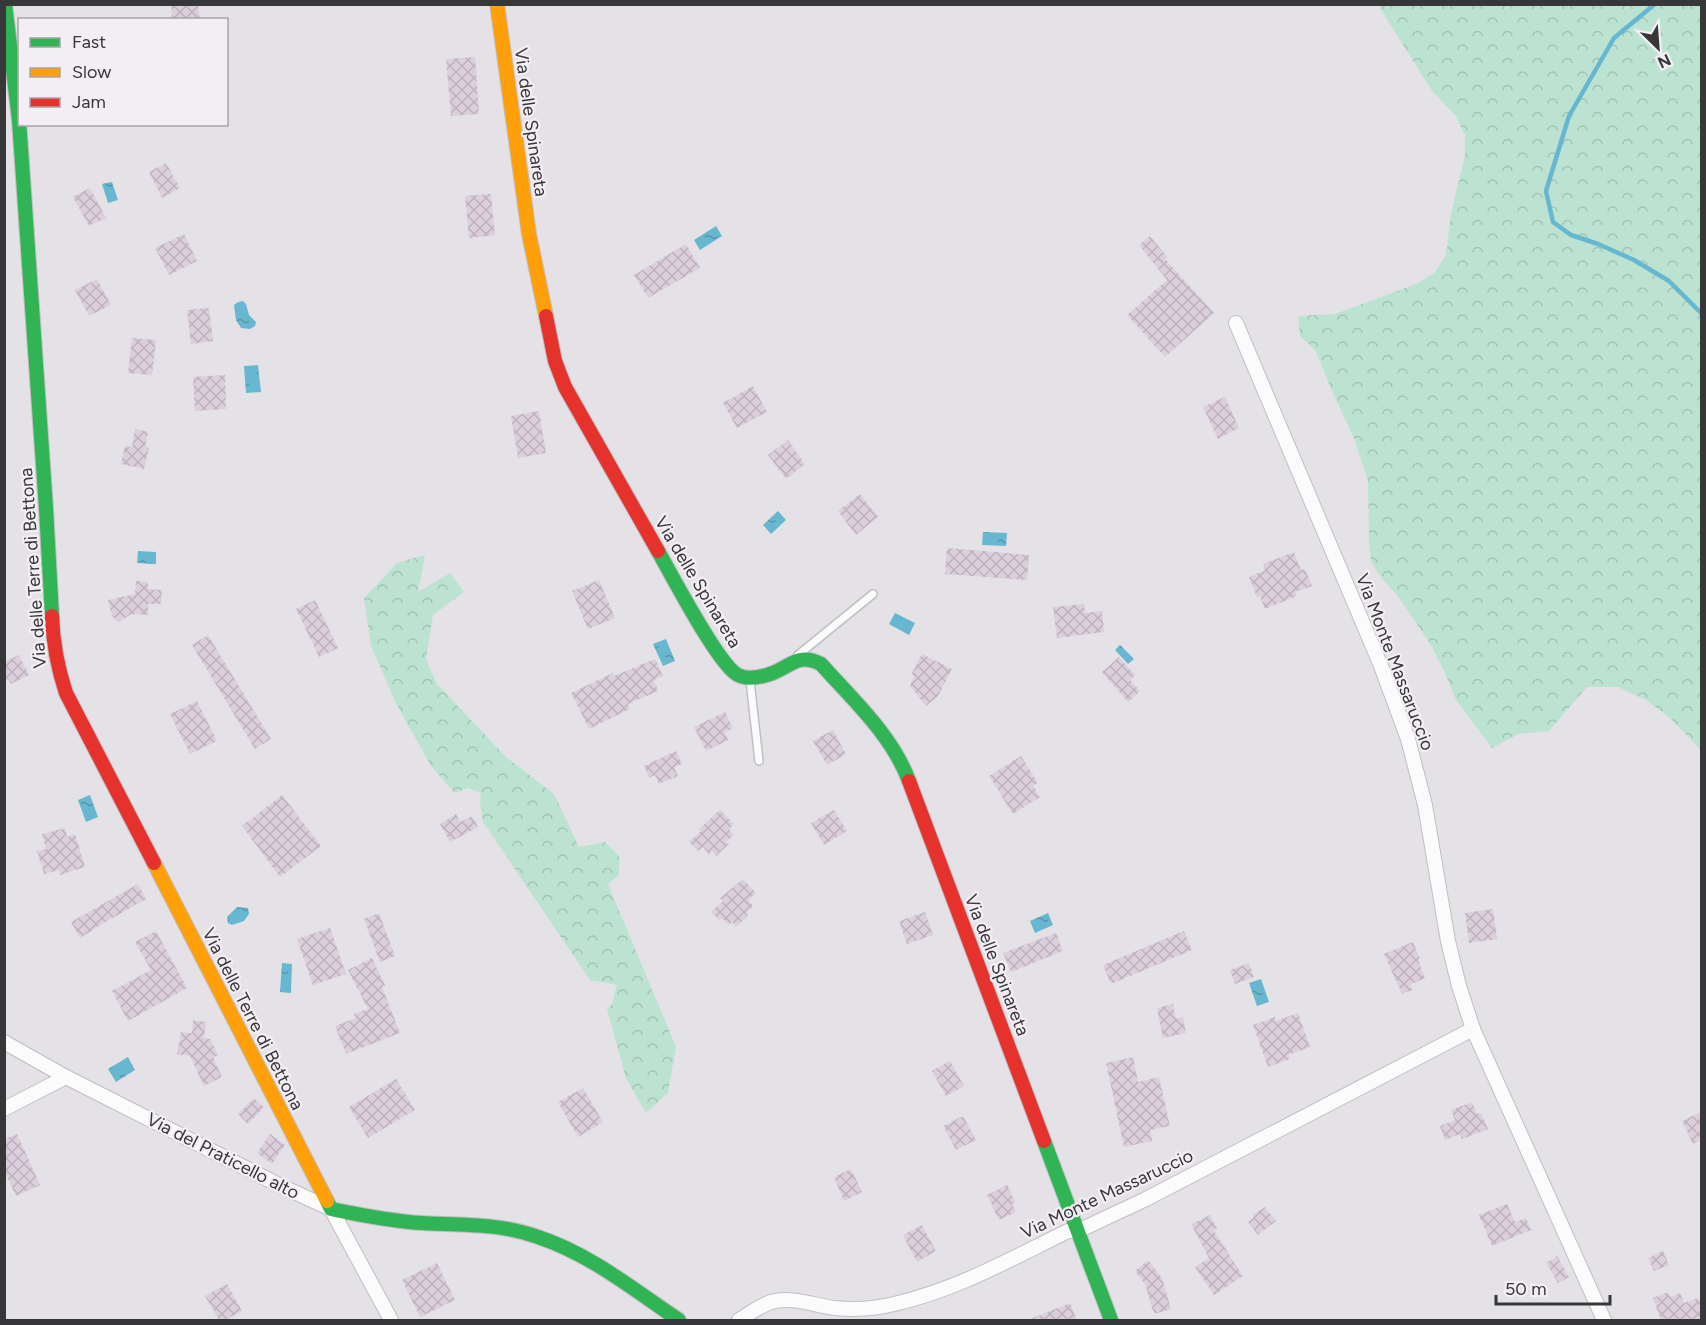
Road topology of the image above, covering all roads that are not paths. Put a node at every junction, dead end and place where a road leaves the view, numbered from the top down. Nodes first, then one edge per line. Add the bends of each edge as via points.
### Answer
1 (5, 4) edge
2 (497, 4) edge
3 (18, 112) edge
4 (19, 126) edge
5 (1236, 323) dead end
6 (873, 594) dead end
7 (789, 663) junction
8 (750, 678) junction
9 (759, 761) dead end
10 (1473, 1029) junction
11 (4, 1042) edge
12 (66, 1077) junction
13 (4, 1110) edge
14 (331, 1209) junction
15 (1078, 1231) junction
16 (391, 1320) edge
17 (679, 1320) edge
18 (739, 1320) edge
19 (1111, 1320) edge
20 (1604, 1320) edge

1 - 3 street, Via delle Terre di Bettona
2 - 8 street, Via delle Spinareta via 529,234 555,361 571,399 682,594 726,664 738,675
4 - 14 street, Via delle Terre di Bettona via 57,665 66,693
5 - 10 street, Via Monte Massaruccio via 1406,733 1424,799 1459,986
6 - 7 lane
7 - 8 street, Via delle Spinareta via 771,674
7 - 15 street, Via delle Spinareta via 811,659 821,664 887,739 904,768
8 - 9 lane
10 - 15 street, Via Monte Massaruccio
10 - 20 street, Via Monte Massaruccio
11 - 12 street, Via del Praticello alto
12 - 13 street
12 - 14 street, Via del Praticello alto
14 - 16 street
14 - 17 street via 383,1220 481,1225 537,1236 576,1252
15 - 18 street, Via Monte Massaruccio via 1068,1231 959,1284 919,1298 861,1309 788,1300 764,1305
15 - 19 street, Via delle Spinareta

